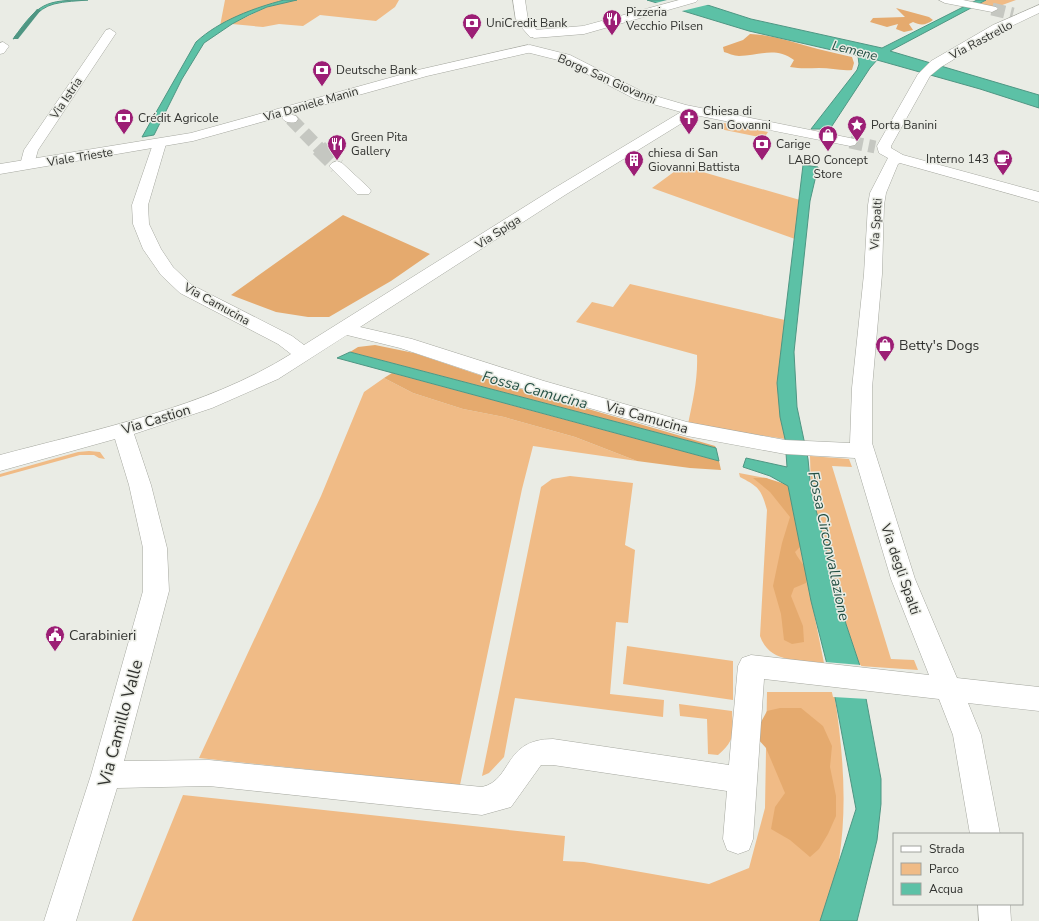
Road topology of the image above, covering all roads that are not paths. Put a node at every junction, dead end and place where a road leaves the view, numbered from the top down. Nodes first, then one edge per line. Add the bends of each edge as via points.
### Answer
1 (519, 0) edge
2 (692, 0) edge
3 (945, 0) edge
4 (1039, 8) edge
5 (992, 9) tunnel mouth
6 (1013, 14) tunnel mouth
7 (1026, 16) junction
8 (1039, 19) edge
9 (522, 22) junction
10 (584, 30) junction
11 (110, 33) dead end
12 (534, 34) junction
13 (515, 37) junction
14 (529, 48) junction
15 (549, 50) junction
16 (462, 63) junction
17 (693, 111) junction
18 (850, 142) tunnel mouth
19 (159, 144) junction
20 (885, 152) junction
21 (28, 165) junction
22 (337, 166) tunnel mouth
23 (0, 169) edge
24 (363, 191) dead end
25 (1039, 197) edge
26 (870, 296) joint
27 (343, 329) junction
28 (304, 354) junction
29 (122, 429) junction
30 (863, 451) junction
31 (0, 463) edge
32 (947, 688) junction
33 (1039, 699) edge
34 (106, 775) junction
35 (741, 780) junction
36 (985, 833) edge
37 (738, 838) dead end
38 (994, 905) edge
39 (60, 921) edge
40 (995, 921) edge

1 - 9 street
2 - 10 street
3 - 5 street
4 - 7 street, Via Rastrello
6 - 7 street
7 - 8 street
7 - 20 street, Via Rastrello via 997,28 936,64 925,74 884,146
9 - 12 street
9 - 13 street
10 - 12 street, Via Daniele Manin
10 - 15 street
11 - 21 street, Via Istria via 31,150
12 - 13 street, Via Daniele Manin
12 - 15 street via 548,39
13 - 14 street, Borgo San Giovanni via 517,47
13 - 16 street, Via Daniele Manin
14 - 15 street, Borgo San Giovanni
14 - 16 street, Via Daniele Manin
15 - 17 street, Borgo San Giovanni via 640,96
16 - 19 street, Via Daniele Manin via 231,127
17 - 18 street, Borgo San Giovanni
17 - 27 street, Via Spiga
19 - 21 street, Viale Trieste
19 - 28 street, Via Camucina via 140,205 141,224 152,249 167,272 186,289 285,340
20 - 25 street
20 - 26 street, Via Spalti via 892,162 878,193 876,204
21 - 23 street, Viale Trieste
22 - 24 street
26 - 30 street, Via degli Spalti via 862,388
27 - 28 street, Via Spiga
27 - 30 street, Via Camucina via 405,343 537,386 687,429 796,447
28 - 29 street, Via Castion via 271,375 221,398
29 - 31 street, Via Castion
29 - 34 street, Via Camillo Valle via 140,486 155,548 156,591
30 - 32 street, Via degli Spalti via 902,579
32 - 33 street
32 - 35 street via 751,666
32 - 36 street, Via degli Spalti via 967,735
34 - 35 street via 209,773 482,802 500,797 531,756 539,752 553,752
34 - 39 street, Via Camillo Valle
35 - 37 street
38 - 40 street

